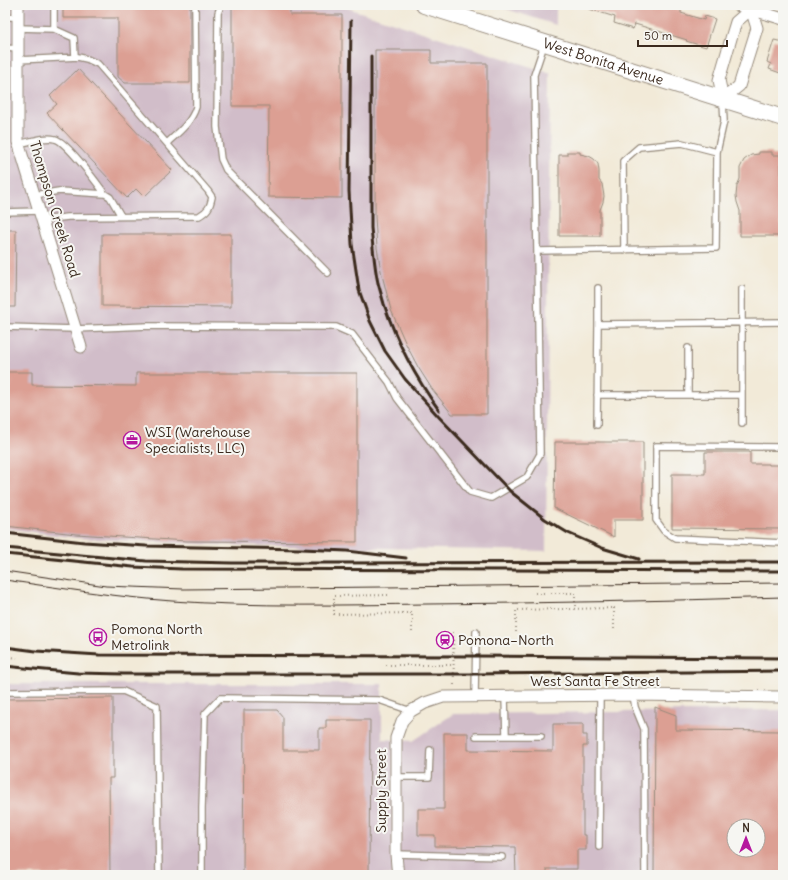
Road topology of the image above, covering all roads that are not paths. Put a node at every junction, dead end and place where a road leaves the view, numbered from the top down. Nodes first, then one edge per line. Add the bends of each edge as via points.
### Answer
1 (18, 5) edge
2 (54, 5) edge
3 (195, 5) edge
4 (221, 5) edge
5 (424, 5) edge
6 (737, 5) edge
7 (751, 9) junction
8 (5, 17) edge
9 (783, 19) edge
10 (18, 22) junction
11 (54, 29) junction
12 (545, 43) junction
13 (5, 48) edge
14 (18, 49) junction
15 (75, 58) junction
16 (18, 60) junction
17 (723, 99) junction
18 (783, 118) edge
19 (167, 143) junction
20 (18, 144) junction
21 (717, 152) junction
22 (105, 194) junction
23 (34, 195) junction
24 (5, 212) edge
25 (40, 215) junction
26 (120, 216) junction
27 (624, 250) junction
28 (537, 251) junction
29 (328, 272) dead end
30 (598, 288) dead end
31 (742, 288) dead end
32 (783, 322) edge
33 (742, 323) junction
34 (598, 324) junction
35 (5, 327) edge
36 (75, 328) junction
37 (80, 347) dead end
38 (688, 348) dead end
39 (597, 395) junction
40 (688, 395) junction
41 (742, 395) junction
42 (742, 423) dead end
43 (597, 425) dead end
44 (783, 447) edge
45 (783, 543) edge
46 (476, 632) dead end
47 (5, 692) edge
48 (633, 695) junction
49 (475, 696) junction
50 (505, 696) junction
51 (600, 696) junction
52 (783, 697) edge
53 (411, 711) junction
54 (476, 736) dead end
55 (506, 736) junction
56 (541, 736) dead end
57 (430, 750) dead end
58 (396, 777) junction
59 (600, 847) dead end
60 (396, 854) junction
61 (502, 858) dead end
62 (159, 875) edge
63 (202, 875) edge
64 (398, 875) edge
65 (645, 875) edge

1 - 10 street, Thompson Creek Road
2 - 11 lane
3 - 19 lane via 196,107 186,126
4 - 29 lane via 218,13 217,120 221,159 226,170
5 - 12 main road, West Bonita Avenue
6 - 7 street
7 - 9 street
7 - 17 street via 736,22 718,80
7 - 17 street via 757,28 738,86
8 - 10 lane
10 - 11 lane
10 - 14 street, Thompson Creek Road
11 - 15 lane via 74,38
12 - 17 main road, West Bonita Avenue
12 - 28 lane via 534,75
13 - 14 lane
14 - 16 street, Thompson Creek Road
15 - 16 lane
15 - 19 lane via 87,59 98,64
16 - 20 street, Thompson Creek Road
17 - 18 main road, West Bonita Avenue
17 - 21 lane via 724,121
19 - 26 lane via 208,190 212,197 207,212 199,216
20 - 22 lane via 44,138 55,138 62,142
20 - 23 street, Thompson Creek Road
21 - 27 lane via 716,248
21 - 27 lane via 682,143 640,147 623,161
22 - 23 lane via 59,191
22 - 26 lane via 110,197
23 - 25 street, Thompson Creek Road
24 - 25 lane
25 - 26 lane
25 - 36 street, Thompson Creek Road
27 - 28 lane
28 - 36 lane via 540,454 527,477 491,498 470,492 397,398 389,382 352,334 336,327
30 - 34 lane
31 - 33 lane
32 - 33 lane
33 - 34 lane
33 - 41 lane
34 - 39 lane
35 - 36 lane
36 - 37 street, Thompson Creek Road
38 - 40 lane
39 - 40 lane
39 - 43 lane
40 - 41 lane
41 - 42 lane
44 - 45 lane via 656,446 656,520 664,531 675,538
46 - 49 lane
47 - 62 lane via 123,691 157,706
48 - 51 street, West Santa Fe Street
48 - 52 street, West Santa Fe Street
48 - 65 lane via 644,729
49 - 50 street, West Santa Fe Street
49 - 53 street, West Santa Fe Street via 443,697
50 - 51 street, West Santa Fe Street
50 - 55 lane
51 - 59 lane
53 - 58 street, Supply Street via 402,721 396,738
53 - 63 lane via 379,700 220,698 205,714
54 - 55 lane
55 - 56 lane
57 - 58 lane via 429,777
58 - 60 street, Supply Street
60 - 61 lane
60 - 64 street, Supply Street

